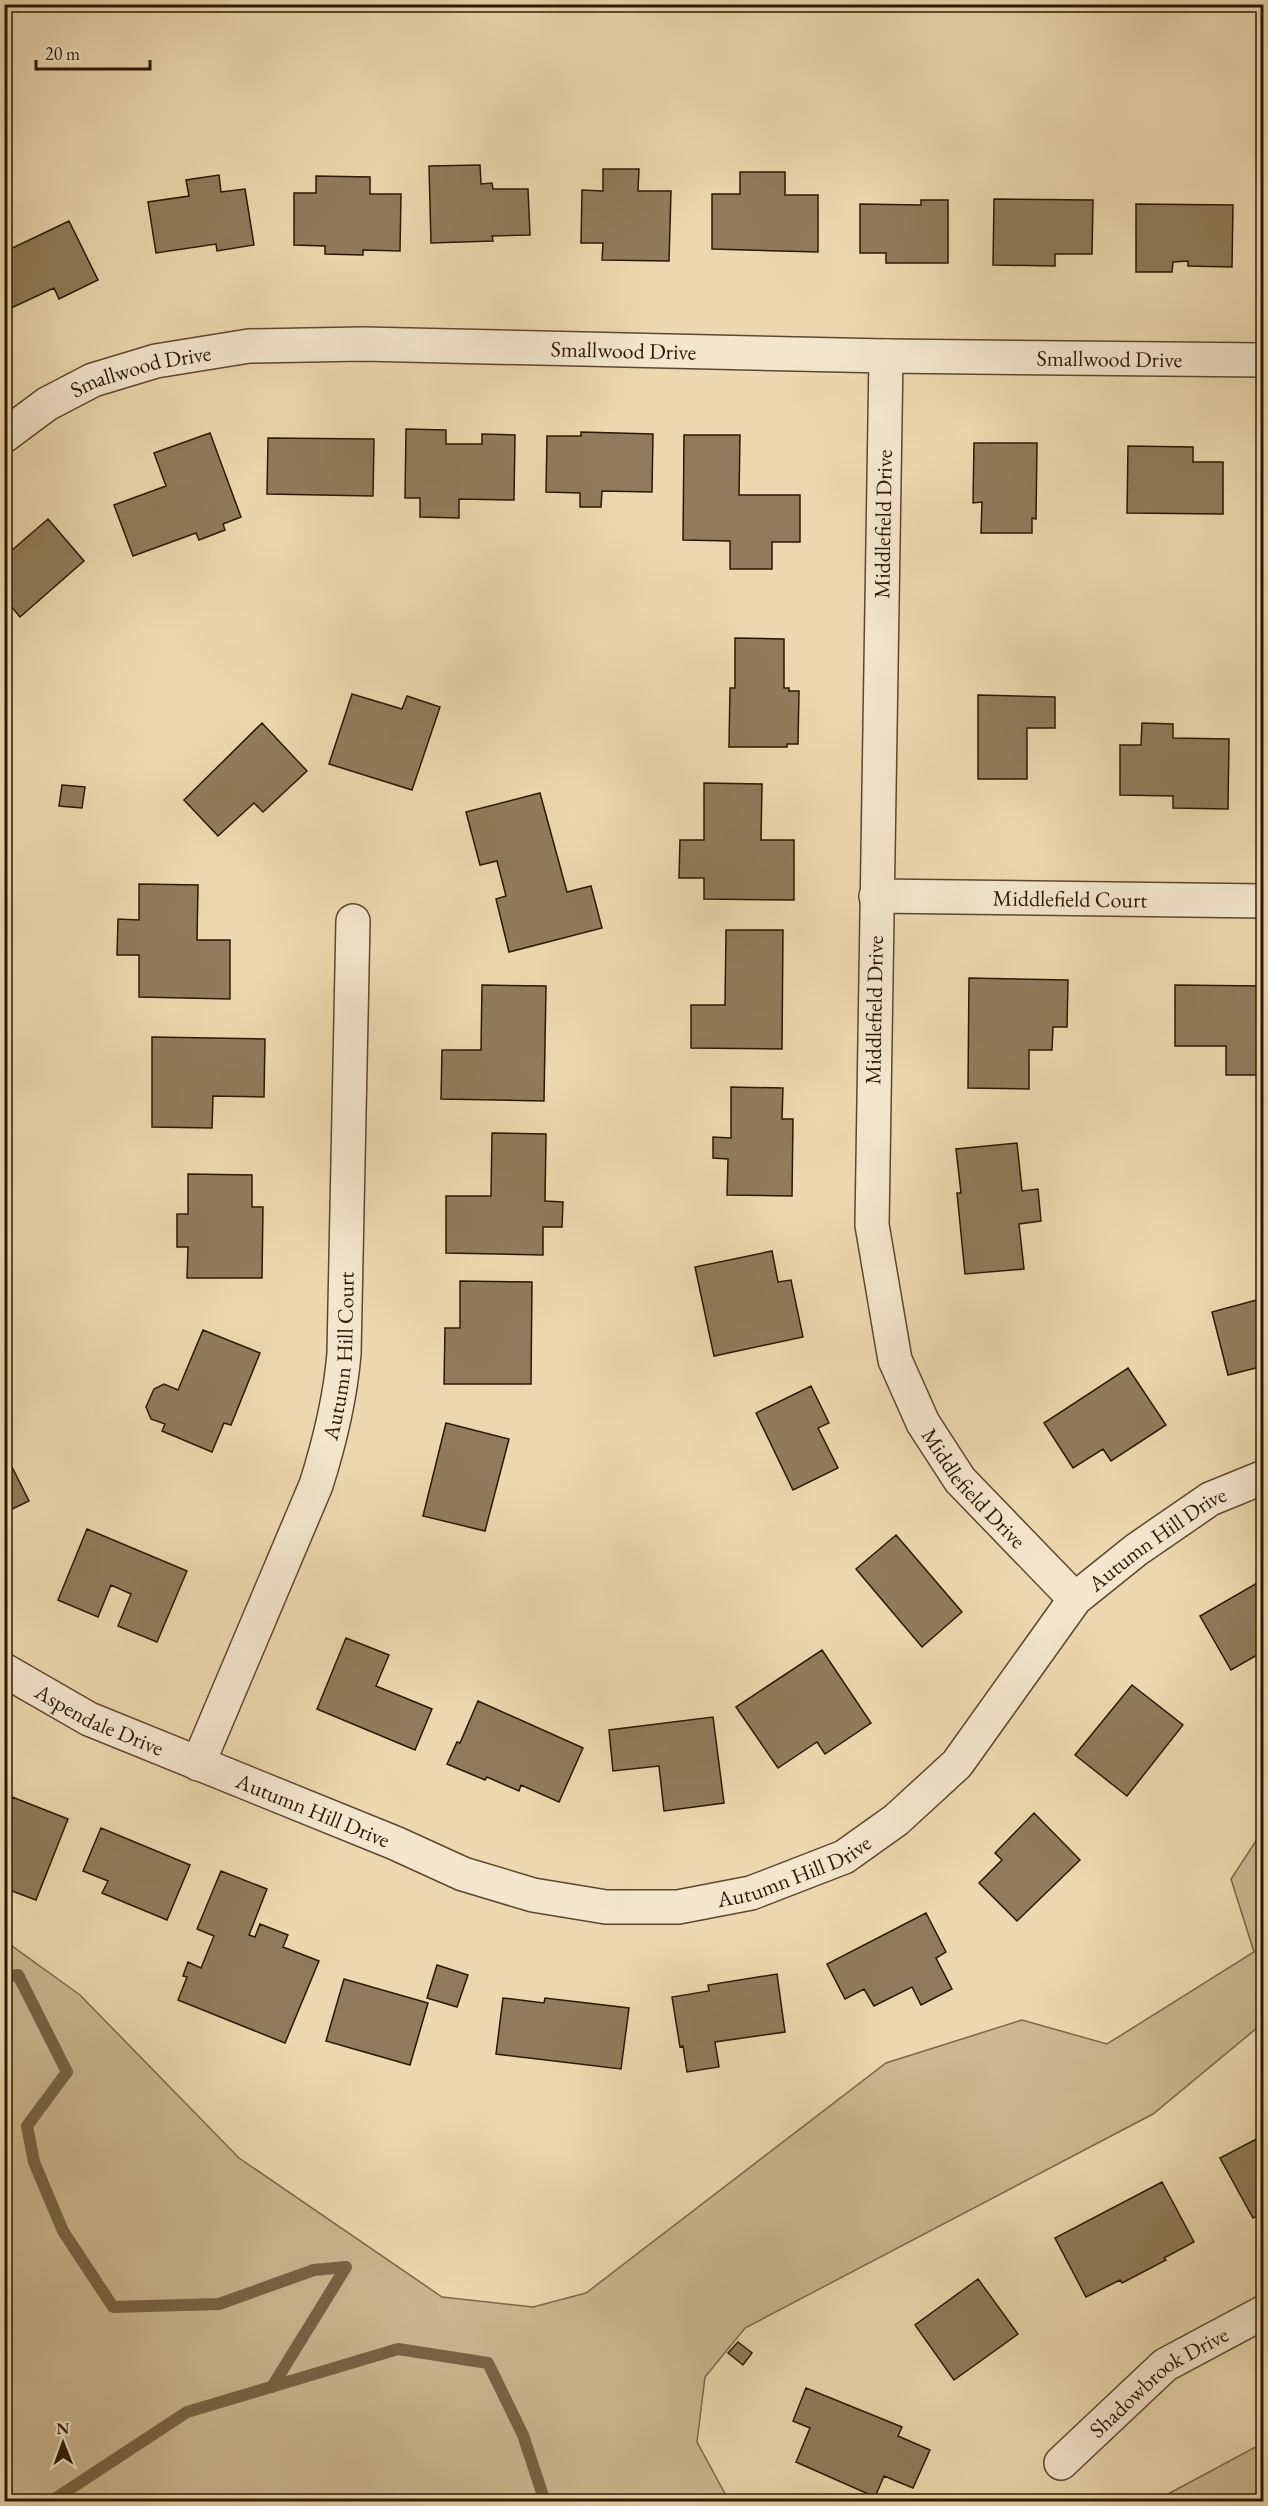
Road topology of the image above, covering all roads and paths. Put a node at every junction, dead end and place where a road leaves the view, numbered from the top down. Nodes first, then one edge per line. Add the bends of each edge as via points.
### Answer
1 (886, 356) junction
2 (1263, 360) edge
3 (4, 436) edge
4 (876, 896) junction
5 (1263, 901) edge
6 (353, 921) dead end
7 (1263, 1477) edge
8 (1075, 1599) junction
9 (4, 1670) edge
10 (198, 1764) junction
11 (1263, 2312) edge
12 (1061, 2463) dead end

1 - 2 street, Smallwood Drive
1 - 3 street, Smallwood Drive via 363,344 249,346 156,361 93,380 47,404
1 - 4 street, Middlefield Drive
4 - 5 street, Middlefield Court
4 - 8 street, Middlefield Drive via 872,1225 894,1360 924,1423 960,1480
6 - 10 street, Autumn Hill Court via 340,1396 316,1485
7 - 8 street, Autumn Hill Drive via 1210,1499 1136,1550
8 - 10 street, Autumn Hill Drive via 957,1764 896,1820 844,1857 751,1893 688,1905 606,1907 523,1892 463,1874
9 - 10 street, Aspendale Drive via 88,1719
11 - 12 street, Shadowbrook Drive via 1165,2366

